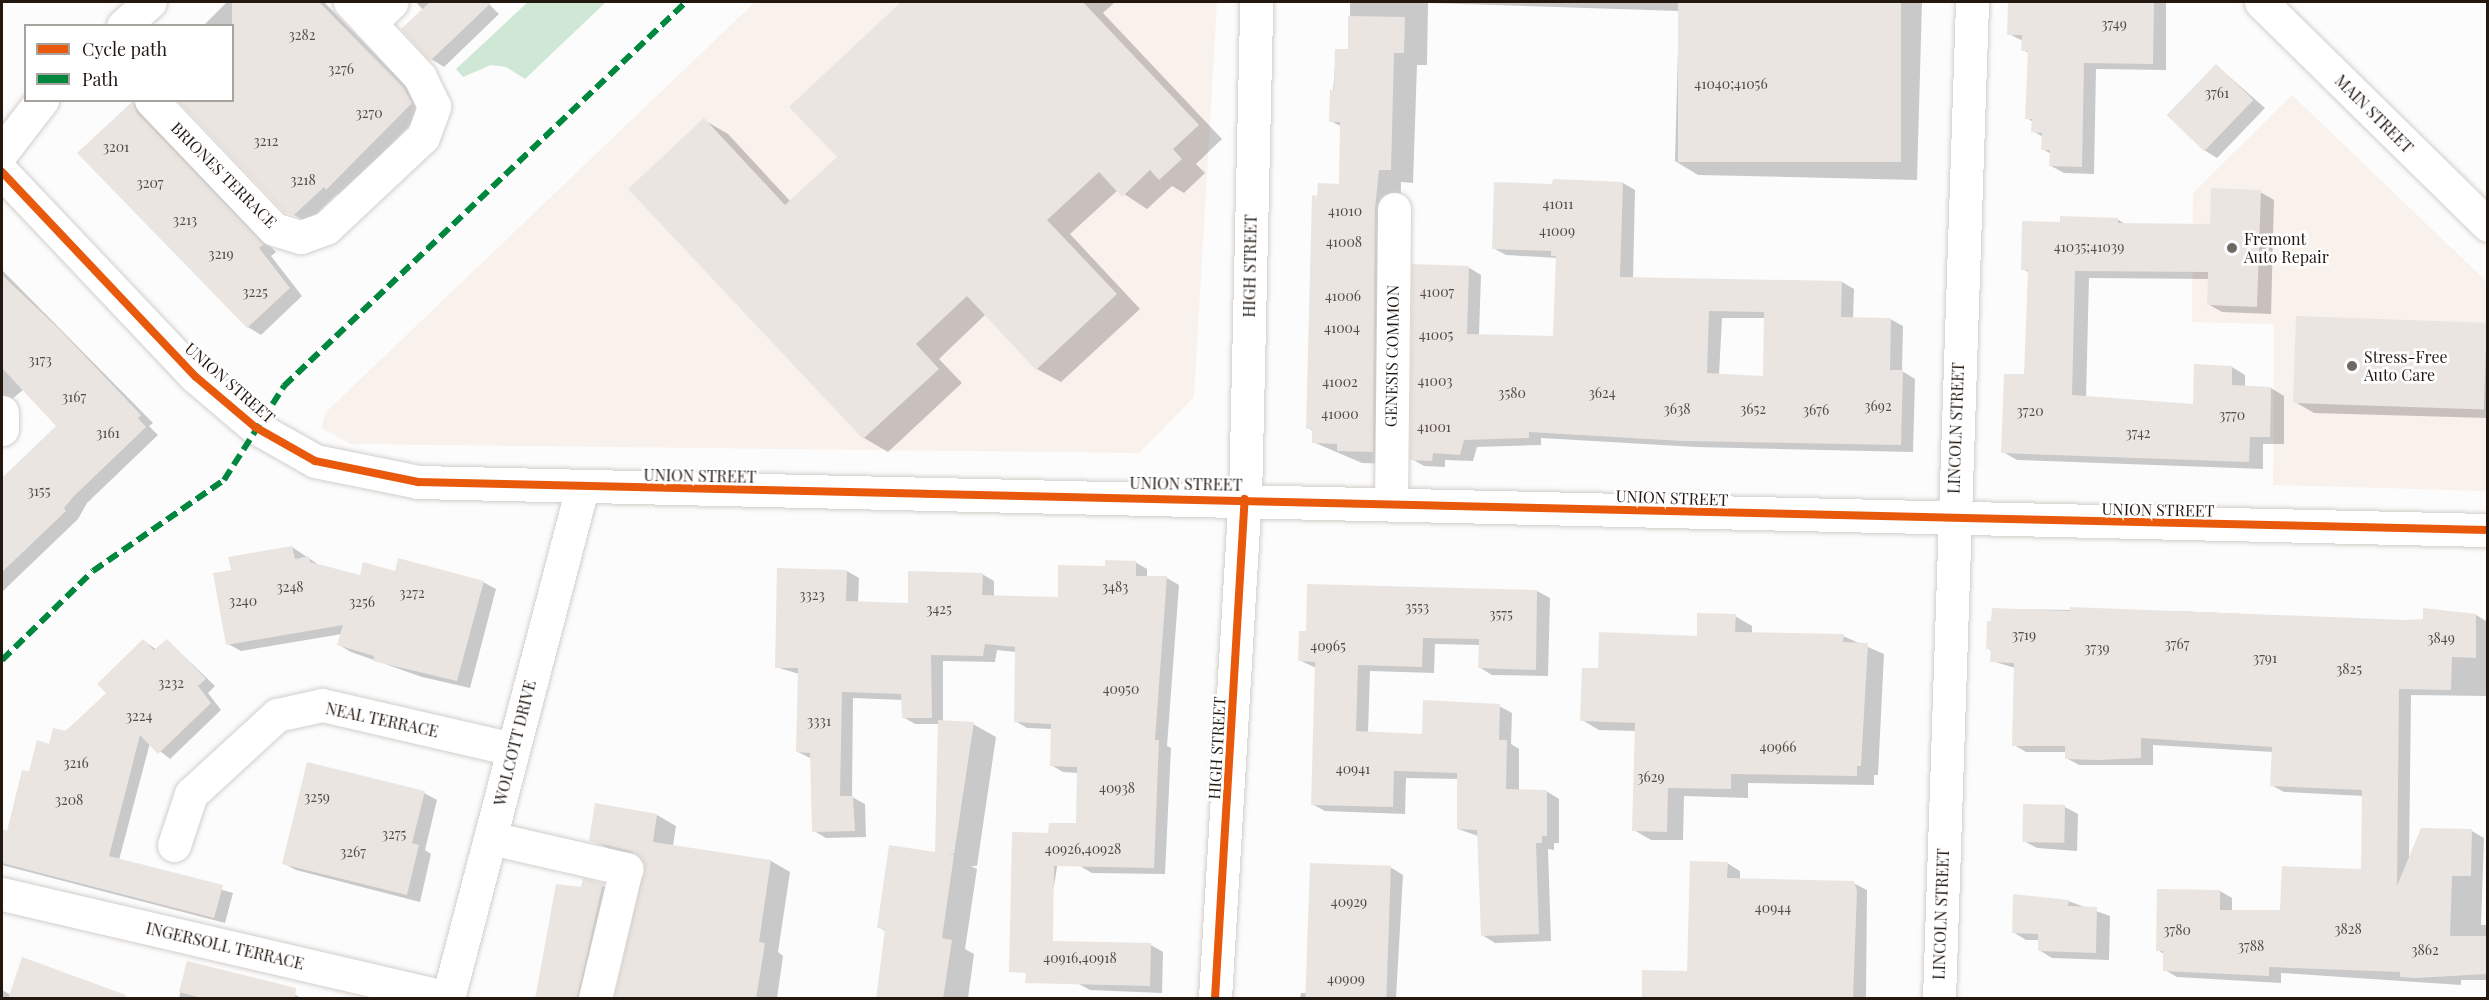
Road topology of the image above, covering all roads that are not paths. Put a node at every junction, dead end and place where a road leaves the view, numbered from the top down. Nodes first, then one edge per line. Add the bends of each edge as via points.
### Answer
1 (150, 2) edge
2 (1256, 2) edge
3 (1972, 2) edge
4 (2261, 2) edge
5 (370, 9) edge
6 (125, 24) edge
7 (40, 102) edge
8 (153, 102) edge
9 (2, 152) edge
10 (2, 172) edge
11 (1394, 209) dead end
12 (2487, 225) edge
13 (2, 412) edge
14 (2, 429) edge
15 (582, 488) junction
16 (1245, 499) junction
17 (1391, 503) junction
18 (1953, 520) junction
19 (2487, 530) edge
20 (512, 749) junction
21 (491, 838) junction
22 (174, 845) dead end
23 (2, 894) edge
24 (448, 999) edge
25 (595, 999) edge
26 (1215, 999) edge
27 (1939, 999) edge

1 - 6 street
2 - 16 street, HIGH STREET
3 - 18 street, LINCOLN STREET
4 - 12 street, MAIN STREET
5 - 8 street, BRIONES TERRACE via 420,77 434,106 423,137 326,228 301,237 274,230
7 - 9 street
10 - 15 street, UNION STREET via 196,377 255,427 315,461 418,483
11 - 17 street, GENESIS COMMON
13 - 14 street
15 - 16 street, UNION STREET
15 - 20 street, WOLCOTT DRIVE
16 - 17 street, UNION STREET
16 - 26 street, HIGH STREET
17 - 18 street, UNION STREET
18 - 19 street, UNION STREET
18 - 27 street, LINCOLN STREET
20 - 21 street, WOLCOTT DRIVE
20 - 22 street, NEAL TERRACE via 321,705 277,715 191,794
21 - 24 street, WOLCOTT DRIVE
21 - 25 street via 626,869
23 - 24 street, INGERSOLL TERRACE

